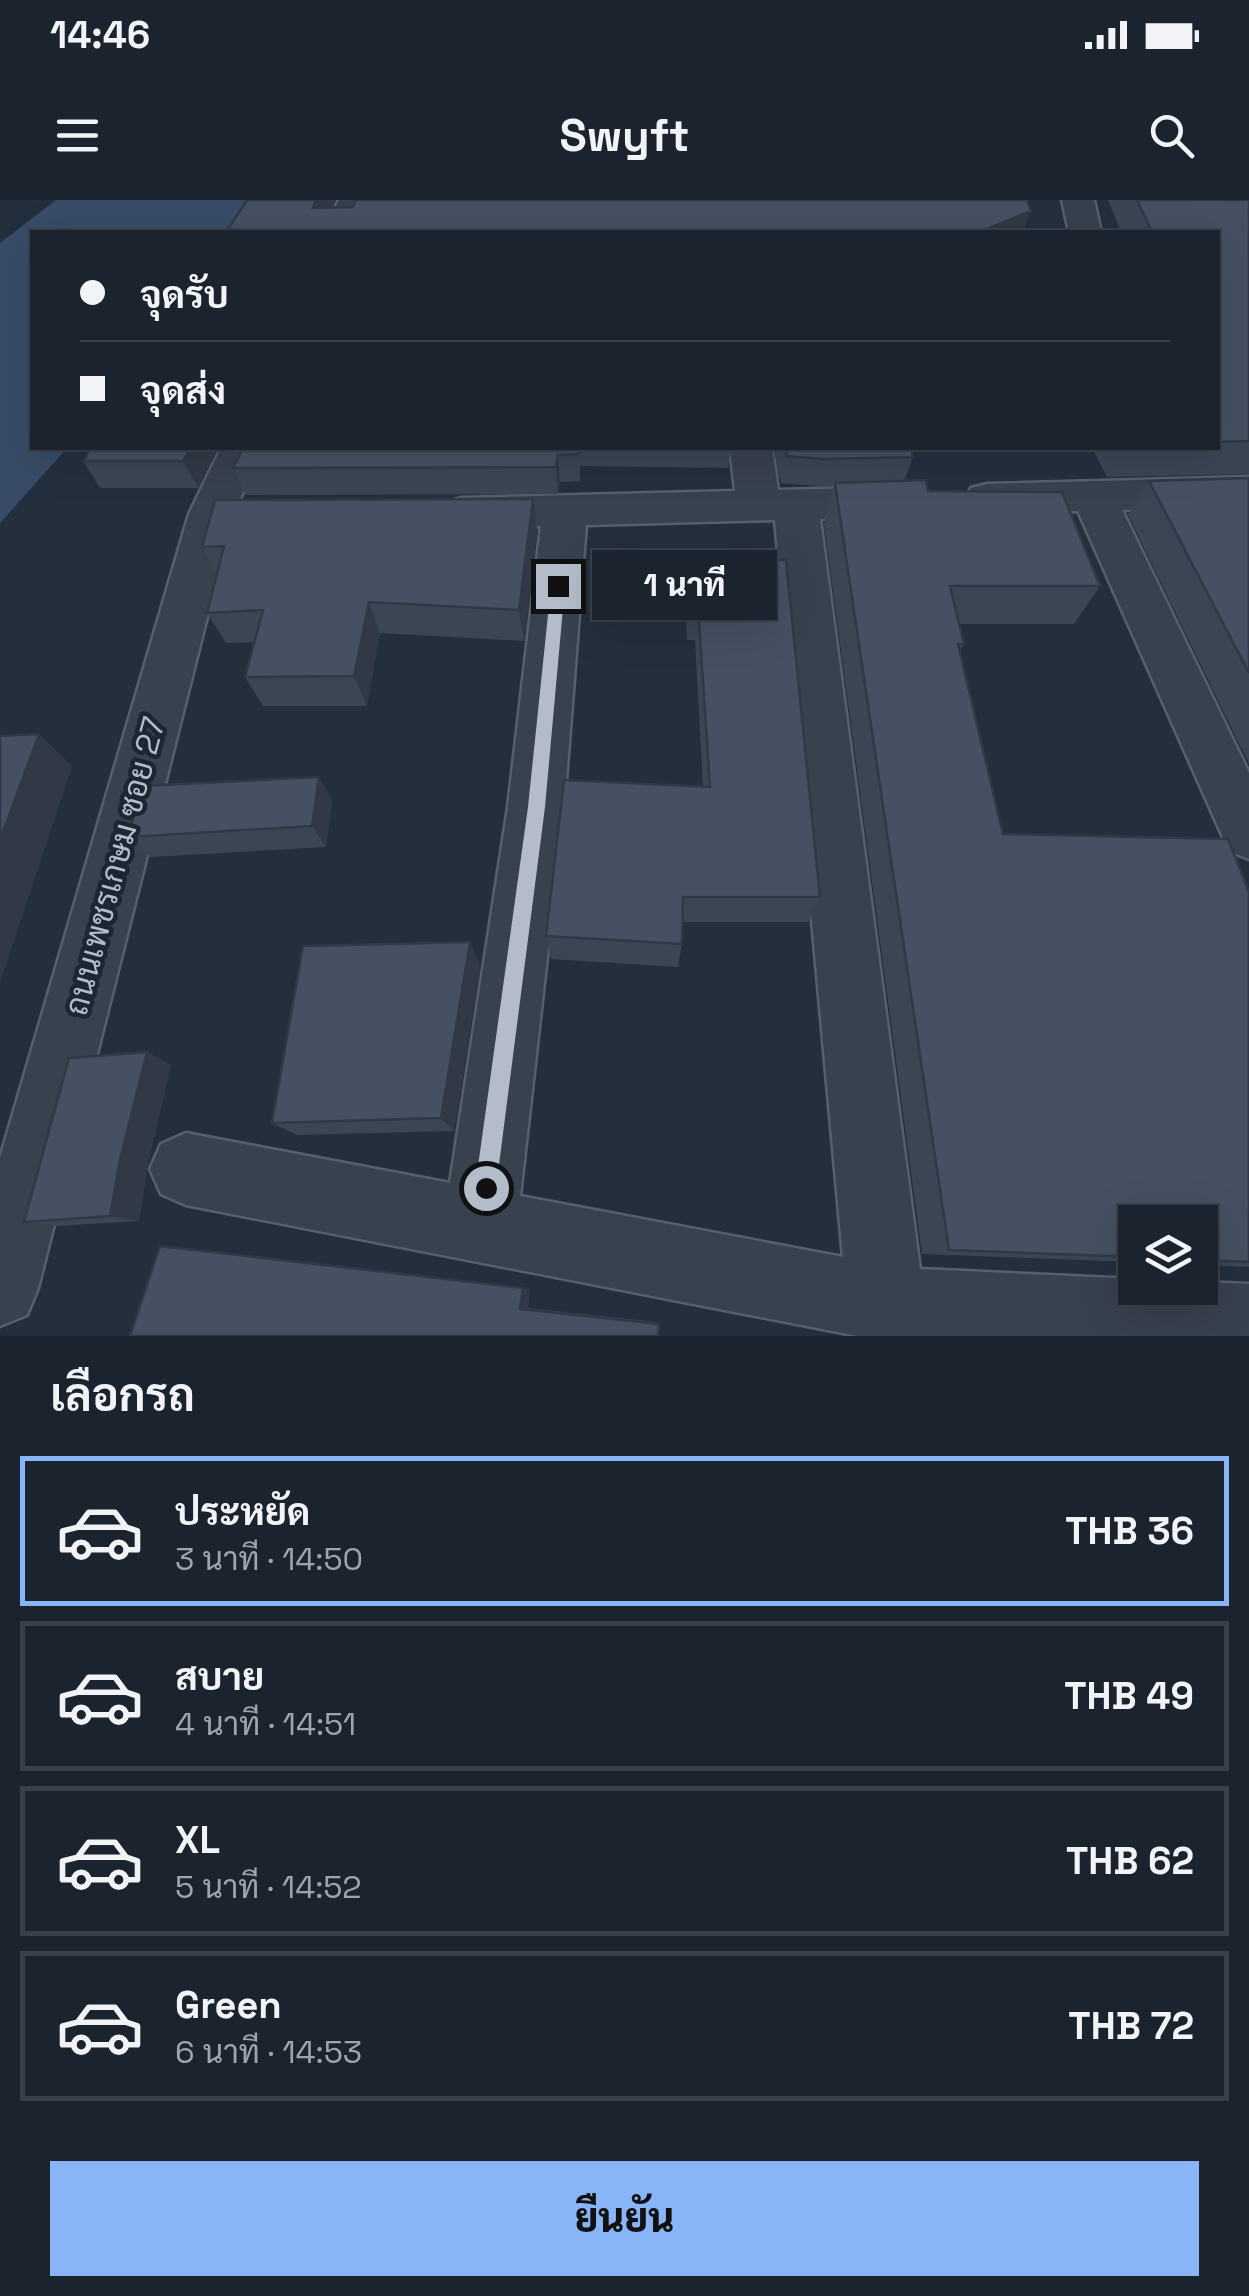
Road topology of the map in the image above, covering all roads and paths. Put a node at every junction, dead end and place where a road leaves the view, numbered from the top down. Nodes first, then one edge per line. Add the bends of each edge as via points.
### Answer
1 (355, 200) edge
2 (1078, 200) edge
3 (341, 230) edge
4 (1085, 230) edge
5 (242, 450) edge
6 (752, 450) edge
7 (1249, 492) edge
8 (1092, 496) junction
9 (778, 507) junction
10 (565, 512) junction
11 (428, 513) edge
12 (1249, 833) edge
13 (186, 1169) dead end
14 (480, 1226) junction
15 (0, 1288) edge
16 (886, 1303) junction
17 (1249, 1323) edge

1 - 3 street
2 - 4 street
5 - 15 street, ถนนเพชรเกษม ซอย 27 via 231,514
6 - 9 street
7 - 8 street
8 - 9 street
8 - 12 street
9 - 10 street
9 - 16 street
10 - 11 street
10 - 14 street via 536,807
13 - 14 street
14 - 16 street
16 - 17 street

